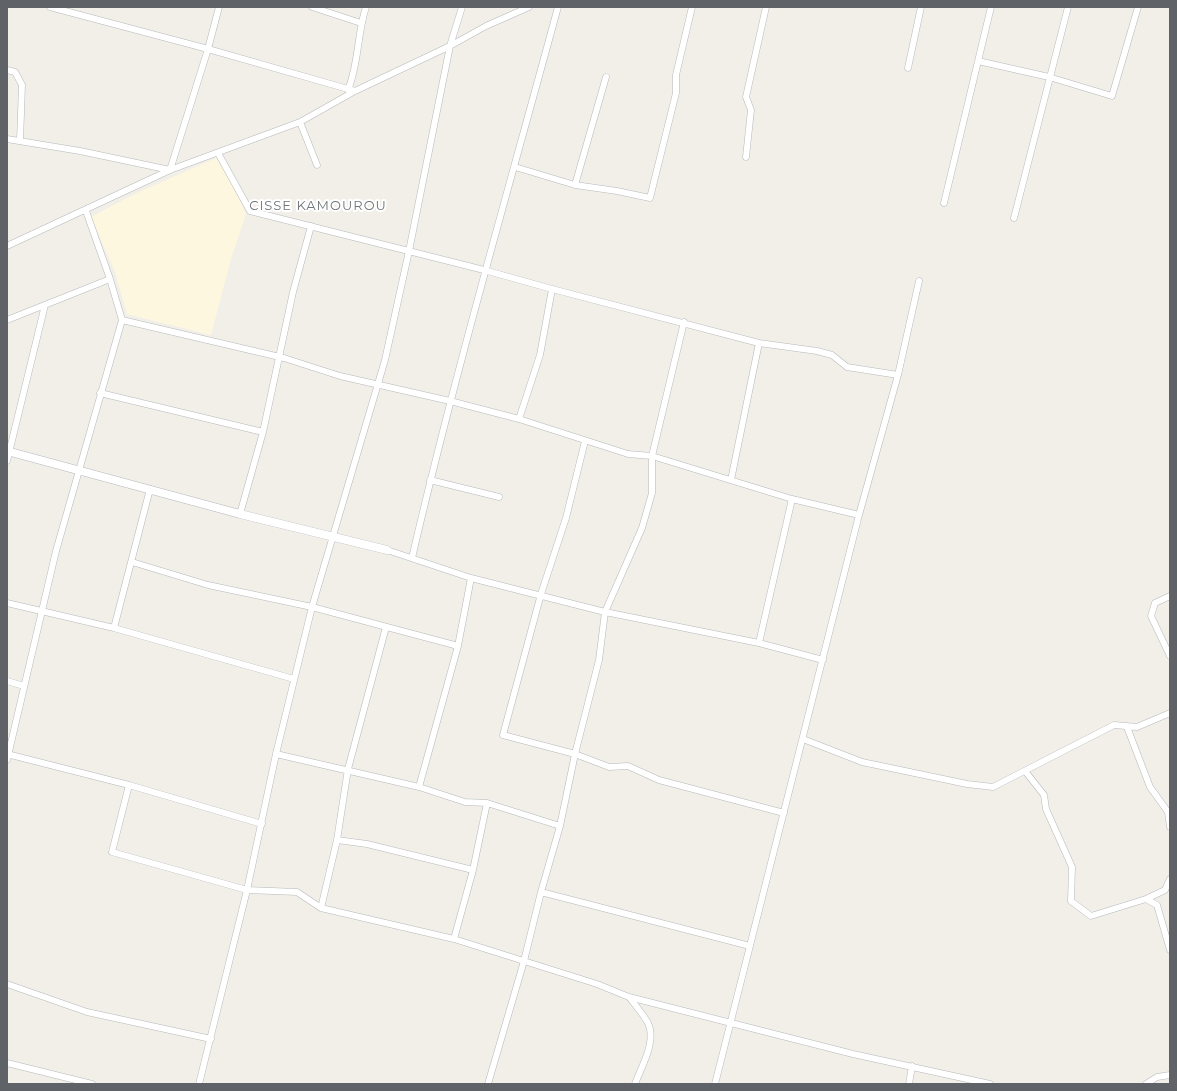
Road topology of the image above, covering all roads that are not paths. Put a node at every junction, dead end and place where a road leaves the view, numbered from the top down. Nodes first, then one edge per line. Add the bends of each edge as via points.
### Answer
1 (50, 7) edge
2 (219, 7) edge
3 (312, 7) edge
4 (366, 7) edge
5 (462, 7) edge
6 (529, 7) edge
7 (558, 7) edge
8 (692, 7) edge
9 (766, 7) edge
10 (921, 7) edge
11 (991, 7) edge
12 (1068, 7) edge
13 (1138, 7) edge
14 (361, 23) junction
15 (450, 46) junction
16 (208, 49) junction
17 (978, 61) junction
18 (908, 68) dead end
19 (7, 70) edge
20 (606, 77) dead end
21 (1049, 77) junction
22 (348, 90) junction
23 (356, 92) junction
24 (300, 122) junction
25 (7, 139) edge
26 (20, 141) junction
27 (218, 153) junction
28 (746, 157) dead end
29 (317, 165) dead end
30 (515, 167) junction
31 (170, 170) junction
32 (575, 186) junction
33 (944, 203) dead end
34 (86, 210) junction
35 (1014, 218) dead end
36 (311, 226) junction
37 (7, 246) edge
38 (409, 251) junction
39 (484, 270) junction
40 (110, 279) junction
41 (919, 281) dead end
42 (552, 289) junction
43 (45, 305) junction
44 (7, 320) edge
45 (122, 320) junction
46 (684, 322) junction
47 (760, 343) junction
48 (278, 357) junction
49 (898, 376) junction
50 (378, 384) junction
51 (100, 393) junction
52 (450, 401) junction
53 (519, 419) junction
54 (263, 432) junction
55 (585, 441) junction
56 (8, 451) edge
57 (652, 456) junction
58 (7, 461) edge
59 (80, 471) junction
60 (430, 480) junction
61 (731, 480) junction
62 (150, 489) junction
63 (499, 497) dead end
64 (792, 499) junction
65 (240, 514) junction
66 (859, 515) junction
67 (334, 537) junction
68 (387, 550) joint
69 (412, 558) junction
70 (132, 562) junction
71 (471, 578) junction
72 (540, 594) junction
73 (1170, 596) edge
74 (7, 603) edge
75 (312, 607) junction
76 (43, 610) junction
77 (605, 612) junction
78 (386, 627) junction
79 (114, 628) junction
80 (759, 643) junction
81 (458, 646) junction
82 (1170, 656) edge
83 (823, 660) junction
84 (294, 679) junction
85 (7, 681) edge
86 (24, 686) junction
87 (1170, 713) edge
88 (1127, 727) junction
89 (803, 739) junction
90 (276, 754) junction
91 (575, 754) junction
92 (8, 756) edge
93 (348, 770) junction
94 (1025, 771) junction
95 (129, 785) junction
96 (419, 787) junction
97 (487, 803) junction
98 (784, 813) junction
99 (262, 824) junction
100 (560, 826) junction
101 (1170, 827) edge
102 (337, 840) junction
103 (473, 870) junction
104 (1170, 879) edge
105 (247, 890) junction
106 (541, 892) junction
107 (1146, 898) junction
108 (321, 908) junction
109 (454, 939) junction
110 (750, 946) junction
111 (1170, 950) edge
112 (524, 961) junction
113 (7, 984) edge
114 (629, 997) junction
115 (730, 1023) junction
116 (211, 1039) junction
117 (7, 1063) edge
118 (912, 1066) junction
119 (1170, 1075) edge
120 (92, 1084) edge
121 (199, 1084) edge
122 (488, 1084) edge
123 (635, 1084) edge
124 (715, 1084) edge
125 (909, 1084) edge
126 (990, 1084) edge
127 (1146, 1084) edge

1 - 16 street
2 - 16 street
3 - 14 street
4 - 14 street
5 - 15 street
6 - 15 street
7 - 30 street
8 - 32 street via 676,75 676,93 650,198
9 - 28 street via 746,97 751,110
10 - 18 street
11 - 17 street
12 - 21 street
13 - 21 street via 1112,96
14 - 22 street via 354,73
15 - 23 street
15 - 38 street
16 - 22 street
16 - 31 street
17 - 21 street
17 - 33 street
19 - 26 street via 15,72 22,84
20 - 32 street
21 - 35 street
22 - 23 street
23 - 24 street
24 - 27 street
24 - 29 street
25 - 26 street
26 - 31 street
27 - 31 street
27 - 36 street via 250,211
30 - 32 street
30 - 39 street
31 - 34 street
34 - 37 street
34 - 40 street
36 - 38 street
36 - 48 street
38 - 39 street
38 - 50 street
39 - 42 street
39 - 52 street
40 - 43 street
40 - 45 street
41 - 49 street
42 - 46 street
42 - 53 street via 540,355
43 - 44 street
43 - 56 street
45 - 48 street
45 - 51 street
46 - 47 street
46 - 57 street
47 - 49 street via 817,351 832,355 847,367
47 - 61 street
48 - 50 street via 340,376
48 - 54 street
49 - 66 street
50 - 52 street
50 - 67 street
51 - 54 street
51 - 59 street
52 - 53 street
52 - 60 street
53 - 55 street
54 - 65 street
55 - 57 street via 628,454
55 - 72 street via 566,518
56 - 58 street
56 - 59 street
57 - 61 street
57 - 77 street via 652,493 642,528
59 - 62 street
59 - 76 street via 56,551
60 - 63 street
60 - 69 street
61 - 64 street
62 - 65 street
62 - 70 street
64 - 66 street
64 - 80 street
65 - 67 street
66 - 83 street
67 - 68 street
67 - 75 street
68 - 69 street
69 - 71 street
70 - 75 street via 208,585
70 - 79 street
71 - 72 street
71 - 81 street
72 - 77 street
72 - 91 street via 503,735
73 - 82 street via 1155,603 1151,616
74 - 76 street
75 - 78 street
75 - 84 street
76 - 79 street
76 - 86 street
77 - 80 street
77 - 91 street via 599,660
78 - 81 street
78 - 93 street
79 - 84 street
80 - 83 street
81 - 96 street
83 - 89 street
84 - 90 street
85 - 86 street
86 - 92 street
87 - 88 street via 1137,727
88 - 94 street via 1114,726
88 - 101 street via 1150,787 1168,812
89 - 94 street via 862,762 967,784 993,787
89 - 98 street
90 - 93 street
90 - 99 street
91 - 98 street via 609,767 628,766 659,780
91 - 100 street
92 - 95 street
93 - 96 street
93 - 102 street
94 - 107 street via 1044,795 1046,809 1072,868 1072,901 1091,916
95 - 99 street
95 - 105 street via 112,852
96 - 97 street via 465,802
97 - 100 street
97 - 103 street
98 - 110 street
99 - 105 street
100 - 106 street
102 - 103 street via 366,844
102 - 108 street
103 - 109 street
104 - 107 street via 1165,890
105 - 108 street via 297,892
105 - 116 street
106 - 110 street
106 - 112 street
107 - 111 street via 1157,905
108 - 109 street
109 - 112 street
110 - 115 street
112 - 114 street
112 - 122 street
113 - 116 street via 87,1012
114 - 115 street
114 - 123 street via 650,1029 646,1056
115 - 118 street
115 - 124 street
116 - 121 street
117 - 120 street
118 - 125 street
118 - 126 street
119 - 127 street via 1157,1077

